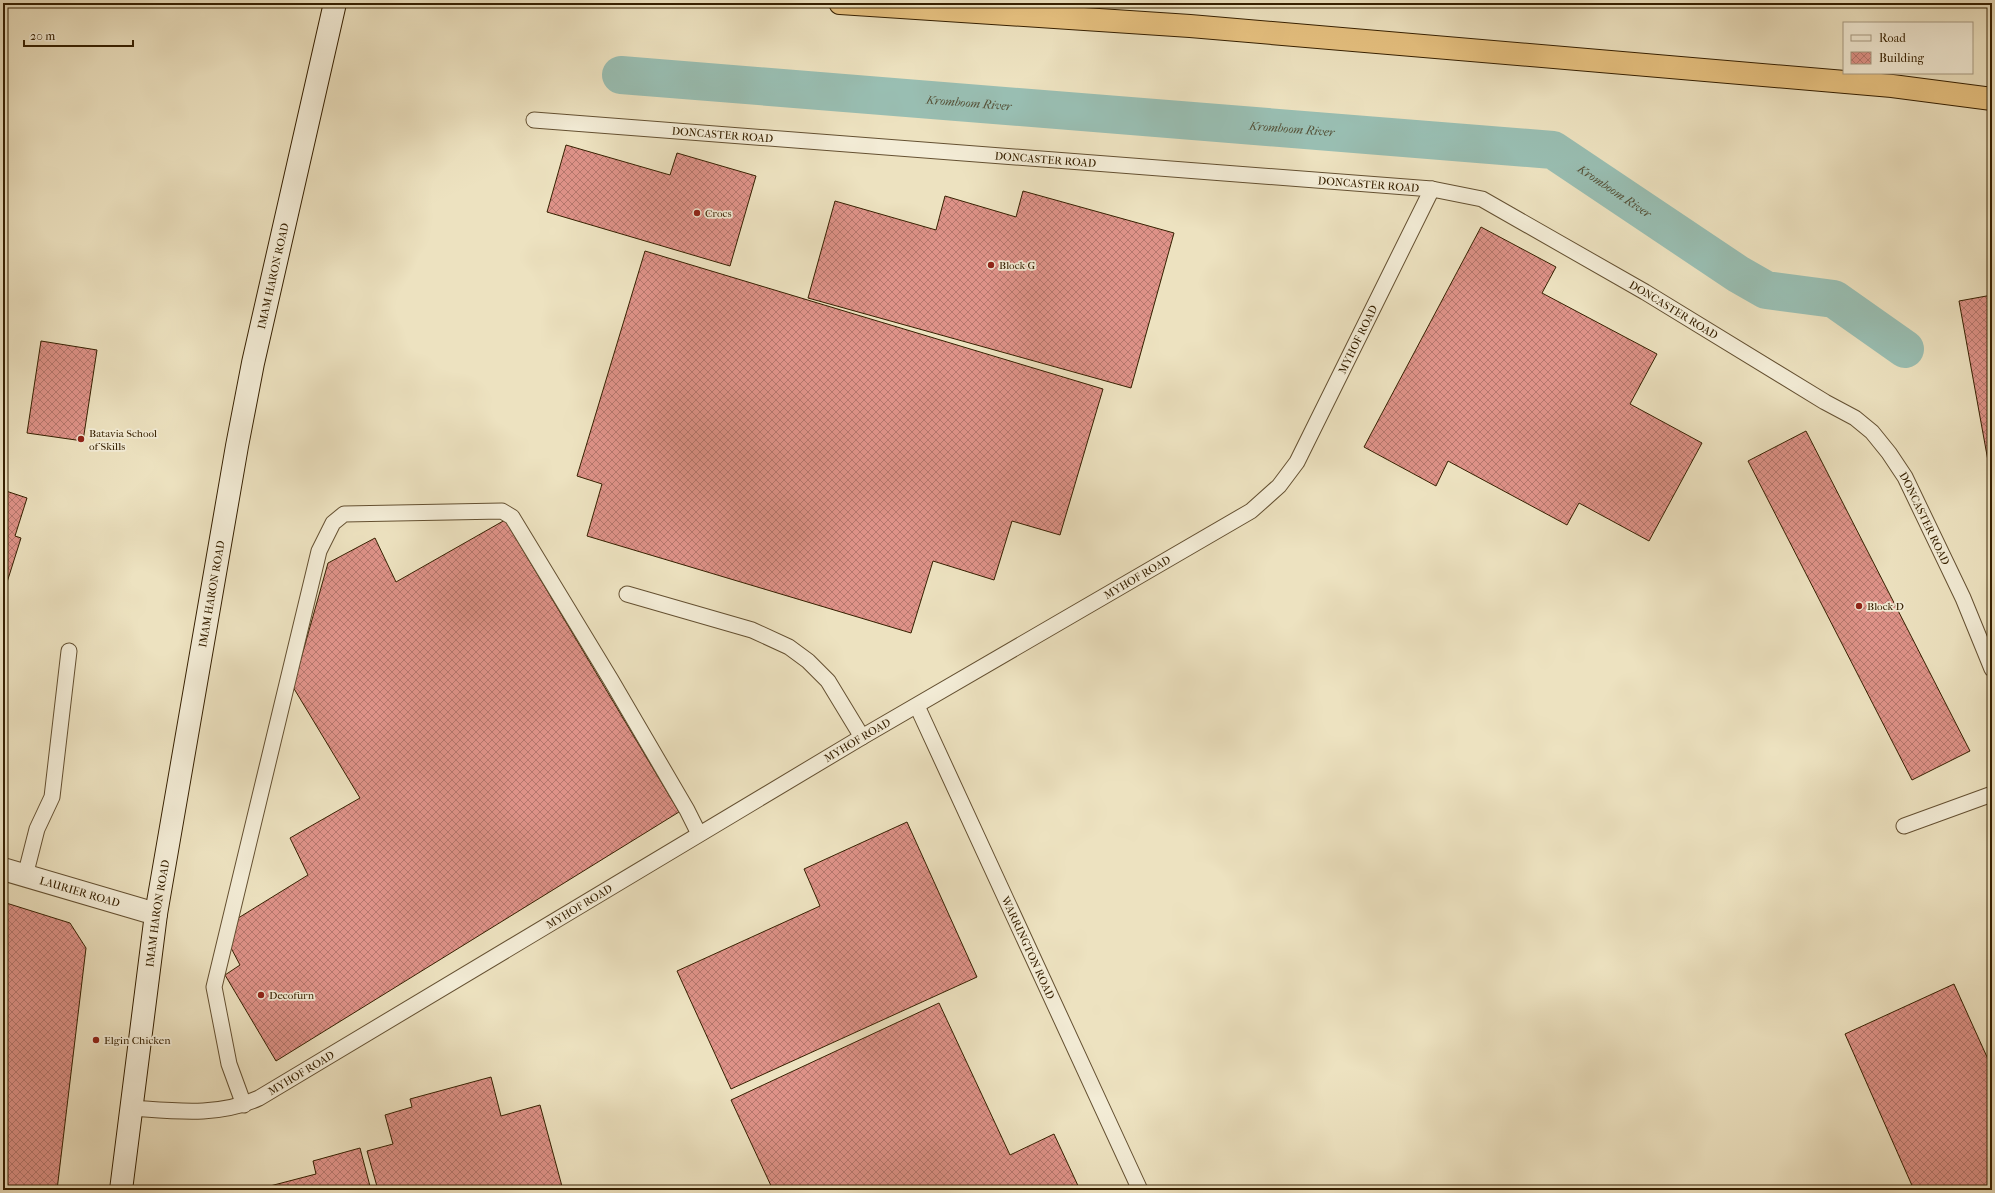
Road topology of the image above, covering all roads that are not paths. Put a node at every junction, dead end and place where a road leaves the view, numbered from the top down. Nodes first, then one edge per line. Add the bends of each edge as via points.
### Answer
1 (335, 3) edge
2 (840, 3) edge
3 (1992, 99) edge
4 (534, 120) dead end
5 (1432, 189) junction
6 (627, 594) dead end
7 (69, 651) dead end
8 (1992, 669) edge
9 (917, 706) junction
10 (862, 737) junction
11 (1992, 794) edge
12 (1904, 826) dead end
13 (699, 834) junction
14 (3, 869) edge
15 (25, 876) junction
16 (156, 914) junction
17 (244, 1105) junction
18 (131, 1108) junction
19 (121, 1190) edge
20 (1140, 1190) edge

1 - 16 street, IMAM HARON ROAD via 253,363
2 - 3 highway via 1205,28 1892,86
4 - 5 lane, DONCASTER ROAD
5 - 8 lane, DONCASTER ROAD via 1482,199 1645,292 1855,418 1872,432 1890,453 1908,484 1963,598
5 - 9 lane, MYHOF ROAD via 1297,462 1279,486 1251,511
6 - 10 lane via 752,630 789,647 828,681
7 - 15 lane via 52,797 37,829
9 - 10 lane, MYHOF ROAD
9 - 20 lane, WARRINGTON ROAD
10 - 13 lane, MYHOF ROAD
11 - 12 lane
13 - 17 lane, MYHOF ROAD
13 - 17 lane via 611,680 512,517 502,511 344,514 333,523 319,551 214,987 229,1064
14 - 15 street, LAURIER ROAD
15 - 16 street, LAURIER ROAD
16 - 18 street, IMAM HARON ROAD
17 - 18 lane, MYHOF ROAD via 198,1112
18 - 19 street, IMAM HARON ROAD

